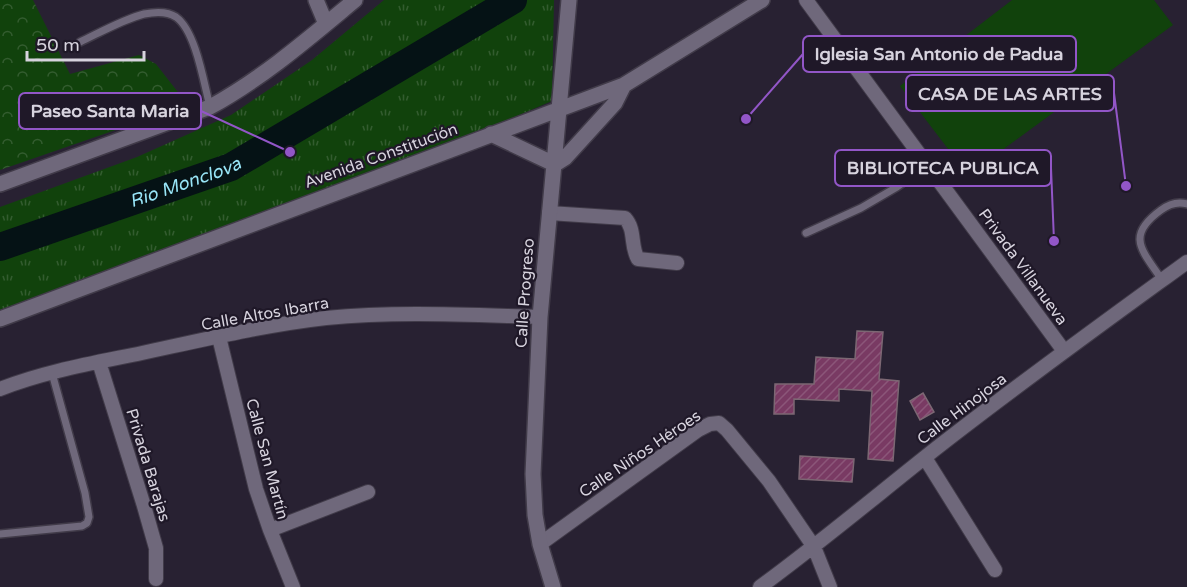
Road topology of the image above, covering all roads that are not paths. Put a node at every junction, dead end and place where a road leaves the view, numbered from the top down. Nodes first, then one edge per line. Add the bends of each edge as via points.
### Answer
1 (316, 0) edge
2 (355, 0) edge
3 (569, 0) edge
4 (762, 0) edge
5 (806, 0) edge
6 (326, 24) junction
7 (80, 42) dead end
8 (624, 85) junction
9 (210, 107) junction
10 (560, 108) junction
11 (492, 134) junction
12 (554, 164) junction
13 (927, 166) junction
14 (5, 182) edge
15 (1187, 204) edge
16 (549, 213) junction
17 (806, 233) dead end
18 (1187, 262) edge
19 (677, 263) dead end
20 (1162, 280) junction
21 (540, 316) junction
22 (0, 319) edge
23 (219, 337) junction
24 (1064, 351) junction
25 (99, 362) junction
26 (51, 372) junction
27 (0, 388) edge
28 (925, 458) junction
29 (368, 492) dead end
30 (270, 530) junction
31 (0, 534) edge
32 (540, 544) junction
33 (814, 547) junction
34 (995, 570) dead end
35 (156, 579) dead end
36 (293, 587) edge
37 (552, 587) edge
38 (760, 587) edge
39 (830, 587) edge

1 - 6 street
2 - 6 street
3 - 10 street, Calle Progreso
4 - 8 street, Avenida Constitución
5 - 13 street, Privada Villanueva
6 - 9 street via 242,89
7 - 9 lane via 142,15 166,13 175,17 191,38
8 - 10 street, Avenida Constitución
8 - 12 street via 615,103 565,158
9 - 14 street
10 - 11 street, Avenida Constitución
10 - 12 street, Calle Progreso
11 - 12 street
11 - 22 street, Avenida Constitución
12 - 16 street, Calle Progreso
13 - 17 lane via 861,208
13 - 24 street, Privada Villanueva
15 - 20 lane via 1178,202 1165,207 1141,229 1141,246
16 - 19 street via 624,218 630,225 638,259
16 - 21 street, Calle Progreso
18 - 20 street, Calle Hinojosa
20 - 24 street, Calle Hinojosa
21 - 23 street, Calle Altos Ibarra via 358,316
21 - 32 street, Calle Progreso via 533,474
23 - 25 street, Calle Altos Ibarra
23 - 30 street, Calle San Martín via 241,432
24 - 28 street, Calle Hinojosa
25 - 26 street, Calle Altos Ibarra
25 - 35 street, Privada Barajas via 156,548
26 - 27 street, Calle Altos Ibarra
26 - 31 lane via 89,517 82,526
28 - 33 street, Calle Hinojosa
28 - 34 street
29 - 30 street
30 - 36 street, Calle San Martín
32 - 33 street, Calle Niños Héroes via 698,430 719,423 769,481
32 - 37 street, Calle Progreso
33 - 38 street, Calle Hinojosa
33 - 39 street

